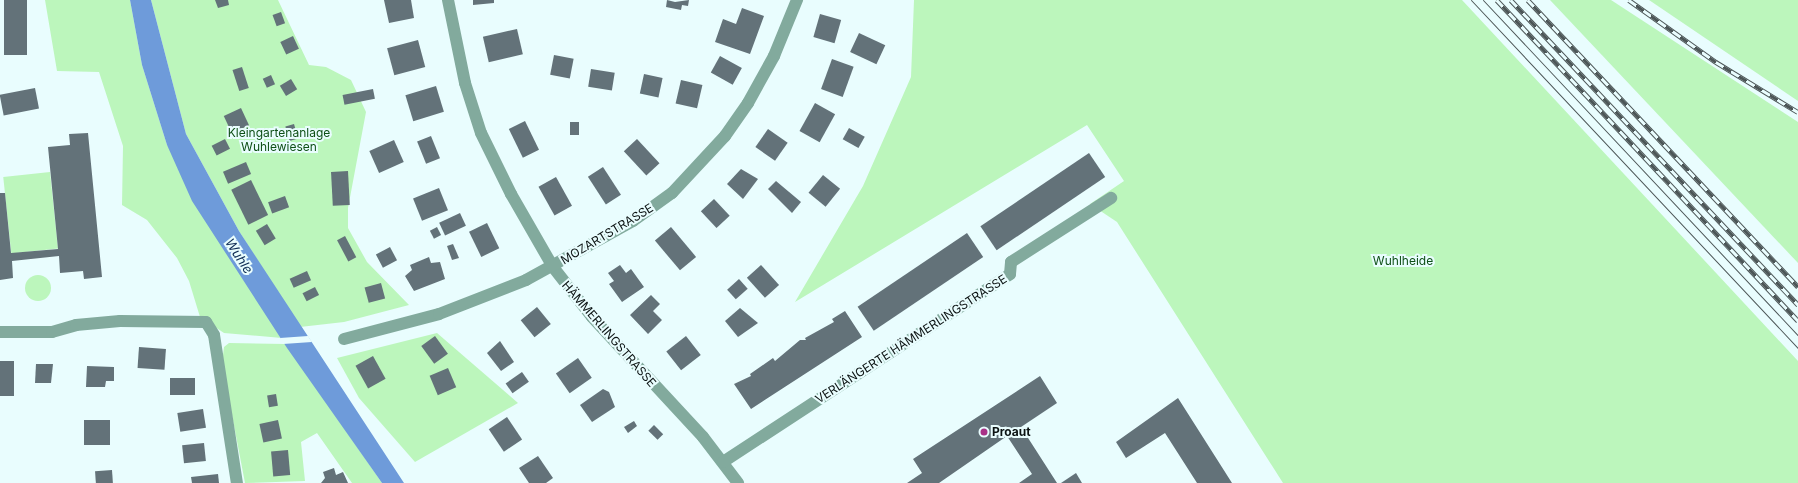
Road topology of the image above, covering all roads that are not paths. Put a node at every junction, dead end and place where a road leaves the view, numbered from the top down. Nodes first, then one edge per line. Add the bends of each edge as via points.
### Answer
1 (448, 0) edge
2 (797, 0) edge
3 (1111, 198) dead end
4 (553, 267) junction
5 (0, 332) edge
6 (344, 339) dead end
7 (724, 462) junction
8 (735, 478) edge
9 (237, 483) edge

1 - 4 street, HÄMMERLINGSTRASSE via 465,82 481,133 511,194
2 - 4 street, MOZARTSTRASSE via 774,56 748,103 688,178 633,221
3 - 7 street, VERLÄNGERTE HÄMMERLINGSTRASSE via 1011,262 1010,274
4 - 6 street, MOZARTSTRASSE via 464,305
4 - 7 street, HÄMMERLINGSTRASSE via 592,317
5 - 9 street via 52,332 76,325 120,321 206,322 214,339
7 - 8 street, HÄMMERLINGSTRASSE

